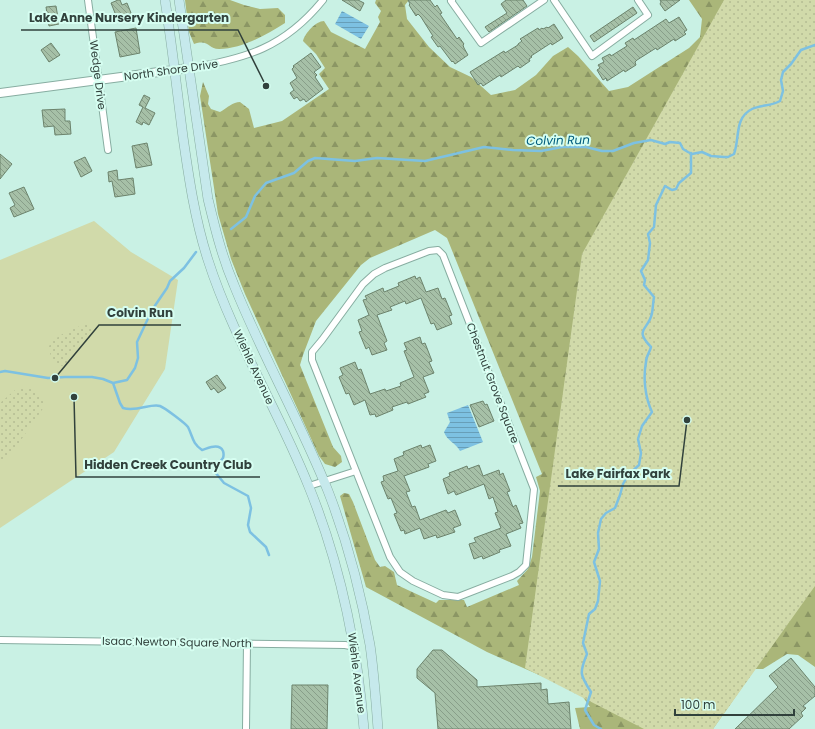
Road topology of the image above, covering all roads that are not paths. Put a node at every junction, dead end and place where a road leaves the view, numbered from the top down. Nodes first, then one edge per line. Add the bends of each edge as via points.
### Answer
1 (88, 0) edge
2 (165, 0) edge
3 (179, 0) edge
4 (323, 0) edge
5 (452, 0) edge
6 (544, 0) edge
7 (554, 0) edge
8 (638, 0) edge
9 (189, 68) junction
10 (174, 71) junction
11 (99, 80) junction
12 (0, 93) edge
13 (108, 150) dead end
14 (356, 470) junction
15 (324, 481) junction
16 (309, 486) junction
17 (0, 640) edge
18 (247, 643) junction
19 (355, 647) junction
20 (246, 729) edge
21 (364, 729) edge
22 (378, 729) edge

1 - 11 street, Wedge Drive
2 - 10 main road, Wiehle Avenue
3 - 9 main road, Wiehle Avenue
4 - 9 street, North Shore Drive via 291,32 264,48 222,63
5 - 6 street via 450,1 481,44
7 - 8 street via 592,56 648,15
9 - 10 street, North Shore Drive
9 - 15 main road, Wiehle Avenue via 208,198 223,256 243,308
10 - 11 street, North Shore Drive
10 - 16 main road, Wiehle Avenue via 193,203 208,262 229,314
11 - 12 street, North Shore Drive
11 - 13 street, Wedge Drive
14 - 14 street, Chestnut Grove Square via 390,557 400,572 413,580 443,595 458,597 512,576 526,565 534,489 443,255 438,250 411,257 374,274 363,284 312,352 315,369
14 - 15 street
15 - 16 street
15 - 22 main road, Wiehle Avenue via 353,569 364,616 374,673
16 - 19 main road, Wiehle Avenue via 338,574
17 - 18 street, Isaac Newton Square North
18 - 19 street, Isaac Newton Square North
18 - 20 street
19 - 21 main road, Wiehle Avenue

